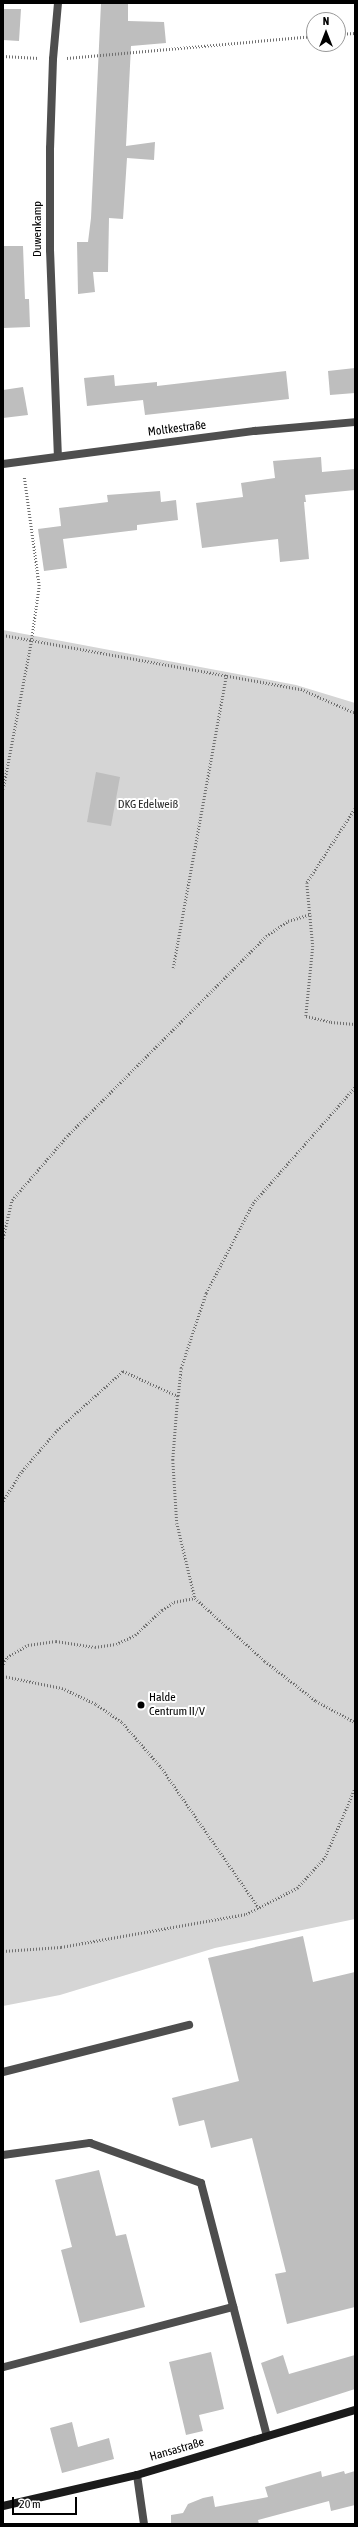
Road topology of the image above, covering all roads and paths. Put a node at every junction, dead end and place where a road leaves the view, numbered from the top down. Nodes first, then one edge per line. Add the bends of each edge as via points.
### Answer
1 (58, 3) edge
2 (306, 37) edge
3 (3, 56) edge
4 (53, 59) junction
5 (355, 422) edge
6 (58, 456) junction
7 (22, 461) junction
8 (3, 464) edge
9 (3, 635) edge
10 (31, 642) junction
11 (226, 675) junction
12 (355, 712) edge
13 (3, 789) edge
14 (355, 809) edge
15 (311, 914) junction
16 (172, 968) dead end
17 (355, 1024) edge
18 (355, 1087) edge
19 (3, 1238) edge
20 (178, 1396) junction
21 (3, 1501) edge
22 (195, 1598) junction
23 (3, 1664) edge
24 (3, 1676) edge
25 (355, 1722) edge
26 (355, 1788) edge
27 (259, 1908) junction
28 (3, 1951) edge
29 (189, 2024) dead end
30 (3, 2072) edge
31 (3, 2154) edge
32 (233, 2307) junction
33 (4, 2367) dead end
34 (355, 2410) edge
35 (267, 2436) junction
36 (137, 2475) junction
37 (3, 2506) edge
38 (144, 2524) edge

1 - 4 street, Duwenkamp
2 - 4 path
3 - 4 path
4 - 6 street, Duwenkamp via 50,250
5 - 6 street, Moltkestraße via 255,431
6 - 7 street, Moltkestraße
7 - 8 street, Moltkestraße
7 - 10 path via 39,586
9 - 10 path
10 - 11 path
10 - 13 path
11 - 12 path via 301,689
11 - 16 path
14 - 15 path via 307,883
15 - 17 path via 312,953 306,1016
15 - 19 path via 288,921 266,936 67,1136 12,1200
18 - 20 path via 253,1203 206,1293 181,1368
20 - 21 path via 123,1371 57,1430 22,1471
20 - 22 path via 173,1460 177,1523
22 - 23 path via 174,1602 135,1635 116,1644 95,1647 56,1641 28,1645 7,1657
22 - 25 path via 265,1661 316,1700
24 - 27 path via 62,1688 96,1704 122,1722 161,1767
26 - 27 path via 325,1857 297,1888
27 - 28 path via 246,1914 61,1947
29 - 30 street
31 - 32 street via 90,2143 201,2183
32 - 33 street
32 - 35 street
34 - 35 street, Hansastraße
35 - 36 street, Hansastraße
36 - 37 street, Hansastraße
36 - 38 street

